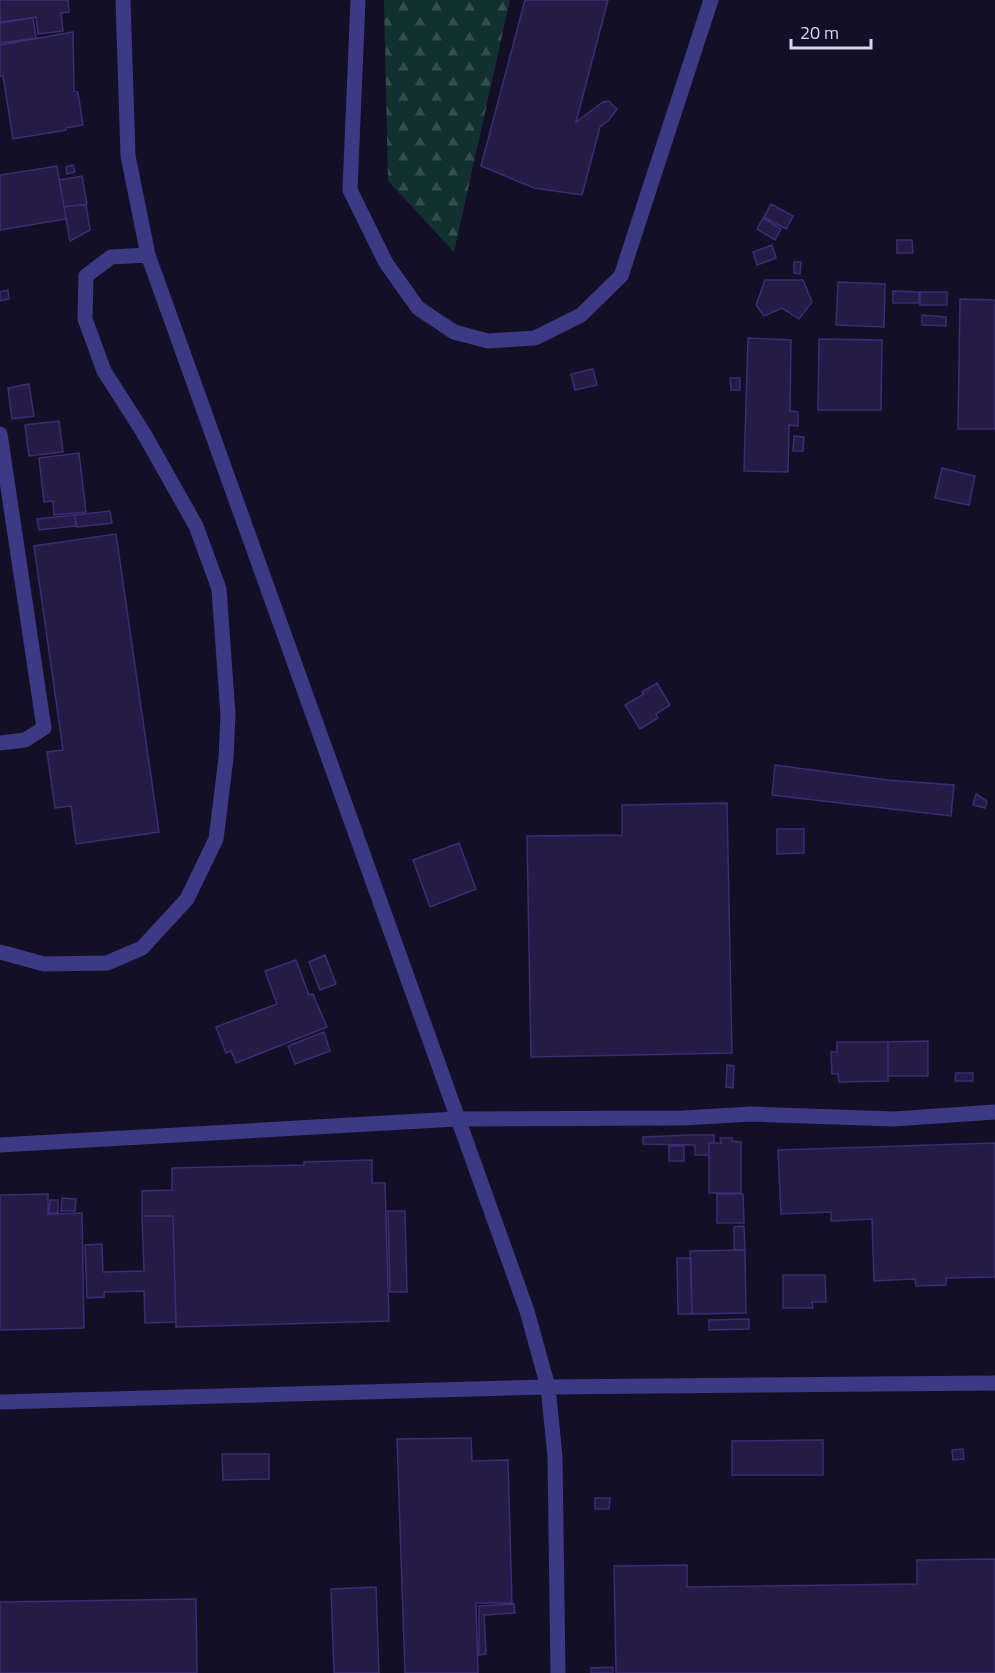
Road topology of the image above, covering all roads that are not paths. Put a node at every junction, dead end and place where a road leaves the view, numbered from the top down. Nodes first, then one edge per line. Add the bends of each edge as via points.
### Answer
1 (123, 0) edge
2 (358, 0) edge
3 (711, 0) edge
4 (148, 255) junction
5 (0, 434) edge
6 (0, 743) edge
7 (0, 952) edge
8 (995, 1112) edge
9 (456, 1119) junction
10 (0, 1145) edge
11 (995, 1383) edge
12 (548, 1387) junction
13 (0, 1402) edge
14 (558, 1673) edge

1 - 4 street via 128,156
2 - 3 street via 350,190 386,263 418,308 454,332 488,341 535,338 581,315 621,276
4 - 7 street via 111,257 86,276 85,319 104,370 196,526 219,589 228,715 216,839 187,899 142,948 107,963 44,964
4 - 9 street
5 - 6 street via 44,728 25,740
8 - 9 street via 894,1119 751,1114
9 - 10 street
9 - 12 street via 527,1311
11 - 12 street
12 - 13 street
12 - 14 street via 555,1456

